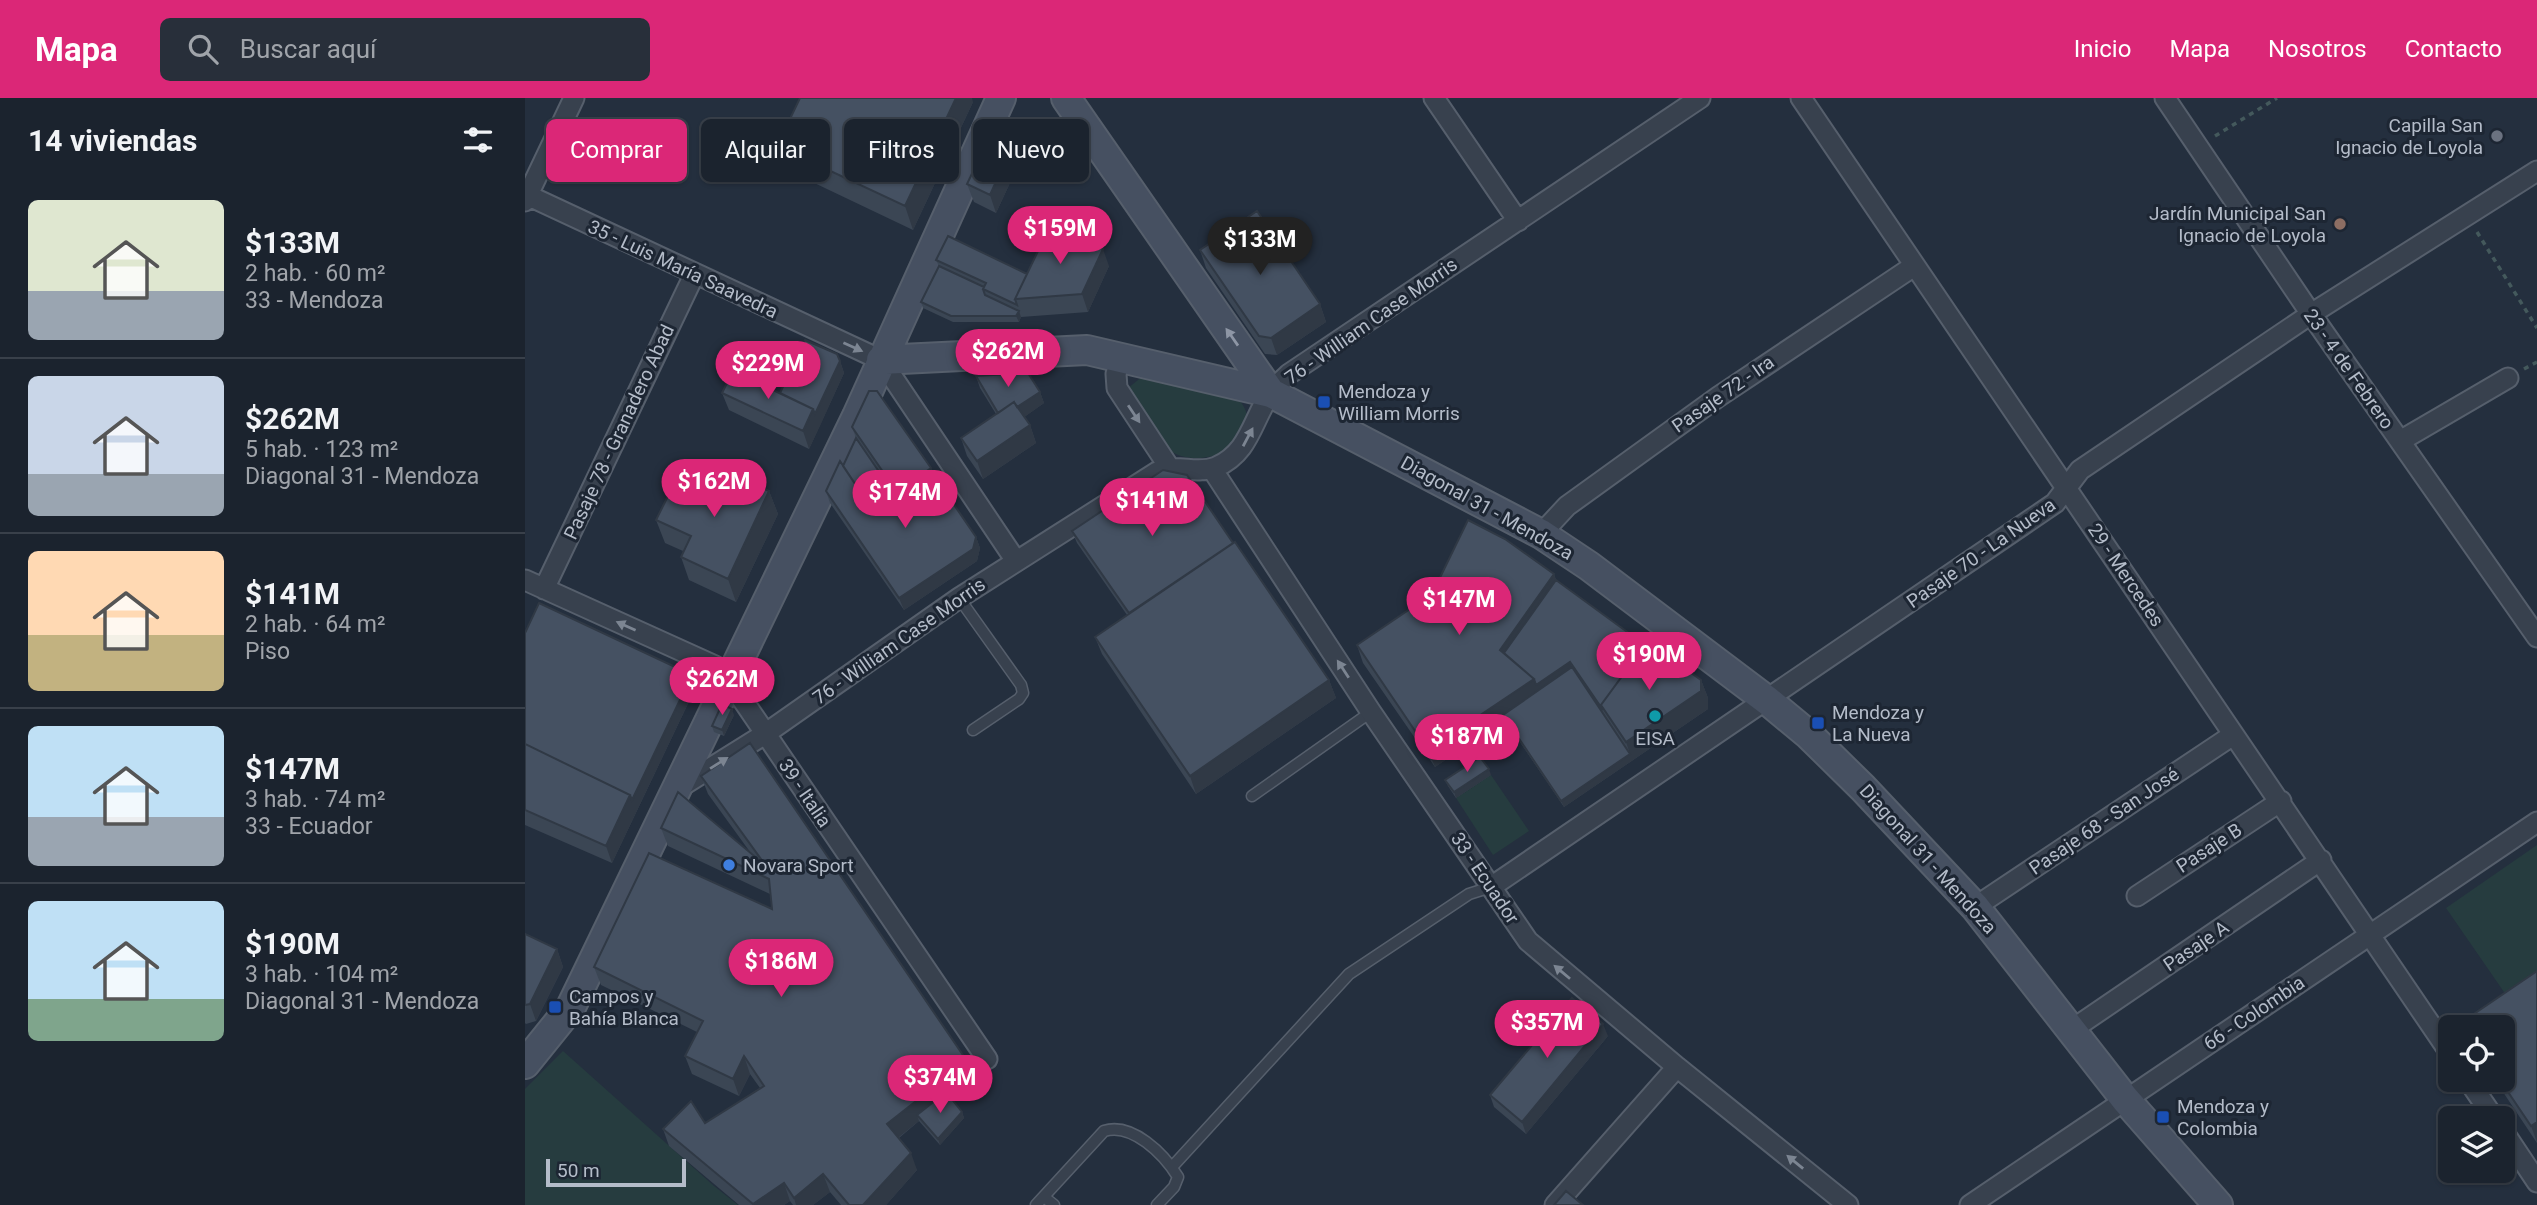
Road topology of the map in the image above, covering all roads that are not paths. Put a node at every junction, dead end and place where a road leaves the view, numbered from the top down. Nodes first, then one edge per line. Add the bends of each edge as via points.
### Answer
1 (574, 98) edge
2 (1002, 98) edge
3 (1066, 98) edge
4 (1434, 98) edge
5 (1700, 98) edge
6 (1801, 98) edge
7 (2165, 98) edge
8 (2537, 171) edge
9 (526, 197) edge
10 (1518, 221) junction
11 (1914, 266) junction
12 (694, 275) junction
13 (2311, 314) junction
14 (1121, 357) junction
15 (881, 360) junction
16 (2508, 378) dead end
17 (1271, 393) junction
18 (2399, 441) junction
19 (1169, 467) junction
20 (1212, 469) junction
21 (2067, 488) junction
22 (1541, 534) junction
23 (1016, 561) junction
24 (525, 580) edge
25 (544, 589) junction
26 (959, 598) junction
27 (2537, 637) edge
28 (729, 680) junction
29 (1768, 701) junction
30 (1371, 712) junction
31 (973, 730) dead end
32 (765, 734) junction
33 (2233, 735) junction
34 (674, 792) junction
35 (1252, 796) dead end
36 (2281, 801) junction
37 (2537, 821) edge
38 (2321, 860) junction
39 (1491, 887) junction
40 (2137, 896) dead end
41 (1976, 907) junction
42 (2370, 935) junction
43 (2070, 1031) junction
44 (2438, 1035) edge
45 (528, 1056) edge
46 (987, 1059) dead end
47 (1677, 1067) junction
48 (2125, 1099) junction
49 (2515, 1149) edge
50 (1172, 1167) junction
51 (2537, 1181) edge
52 (1044, 1196) junction
53 (1036, 1205) edge
54 (1054, 1205) edge
55 (1157, 1205) edge
56 (1555, 1205) edge
57 (1848, 1205) edge
58 (1970, 1205) edge
59 (2218, 1205) edge

1 - 9 street
2 - 15 street
17 -> 3 street
4 - 10 street
5 - 10 street, 76 - William Case Morris
6 - 11 street, 29 - Mercedes
7 - 13 street, 23 - 4 de Febrero
8 - 13 street, Pasaje 70 - La Nueva
9 - 12 street, 35 - Luis María Saavedra
10 - 17 street, 76 - William Case Morris via 1289,374
11 - 21 street, 29 - Mercedes
11 - 22 street, Pasaje 72 - Ira via 1718,397 1567,506
12 -> 15 street, 35 - Luis María Saavedra
12 - 25 street, Pasaje 78 - Granadero Abad
13 - 18 street, 23 - 4 de Febrero
13 - 21 street, Pasaje 70 - La Nueva via 2080,471
14 - 15 street, Diagonal 31 - Mendoza via 1070,349
14 - 17 street, Diagonal 31 - Mendoza
14 -> 19 street via 1117,388
15 - 23 street
15 - 28 street
16 - 18 street
20 -> 17 street, 76 - William Case Morris via 1243,449
17 - 22 street, Diagonal 31 - Mendoza
18 - 27 street, 23 - 4 de Febrero
19 - 20 street
19 - 23 street, 76 - William Case Morris
30 -> 20 street, 33 - Ecuador
21 - 29 street, Pasaje 70 - La Nueva via 2055,503
21 - 33 street, 29 - Mercedes
22 - 29 street, Diagonal 31 - Mendoza
23 - 26 street, 76 - William Case Morris
24 - 25 street, 39 - Italia
28 -> 25 street, 39 - Italia via 715,666
26 - 31 lane via 1023,693
26 - 32 street, 76 - William Case Morris
28 - 32 street, 39 - Italia
28 - 34 street
29 - 39 street, Pasaje 70 - La Nueva
29 - 41 street, Diagonal 31 - Mendoza via 1854,779
30 - 35 lane
30 - 39 street, 33 - Ecuador
34 -> 32 street, 76 - William Case Morris
32 - 46 street, 39 - Italia
33 - 36 street, 29 - Mercedes
33 - 41 street, Pasaje 68 - San José
34 - 45 street via 571,1007
36 - 38 street, 29 - Mercedes
36 - 40 street, Pasaje B
37 - 42 street, 66 - Colombia
38 - 42 street, 29 - Mercedes
38 - 43 street, Pasaje A
47 -> 39 street, 33 - Ecuador via 1540,954
39 - 50 lane via 1469,894 1349,974
41 - 43 street, Diagonal 31 - Mendoza
42 - 44 street, 29 - Mercedes
42 - 48 street, 66 - Colombia
43 - 48 street, Diagonal 31 - Mendoza
47 - 56 street
57 -> 47 street, 33 - Ecuador
48 - 58 street, 66 - Colombia
48 - 59 street, Diagonal 31 - Mendoza
49 - 51 street
50 - 52 lane via 1129,1130 1116,1127 1104,1131
50 - 55 lane via 1178,1177 1174,1188
52 - 53 lane
52 - 54 lane

